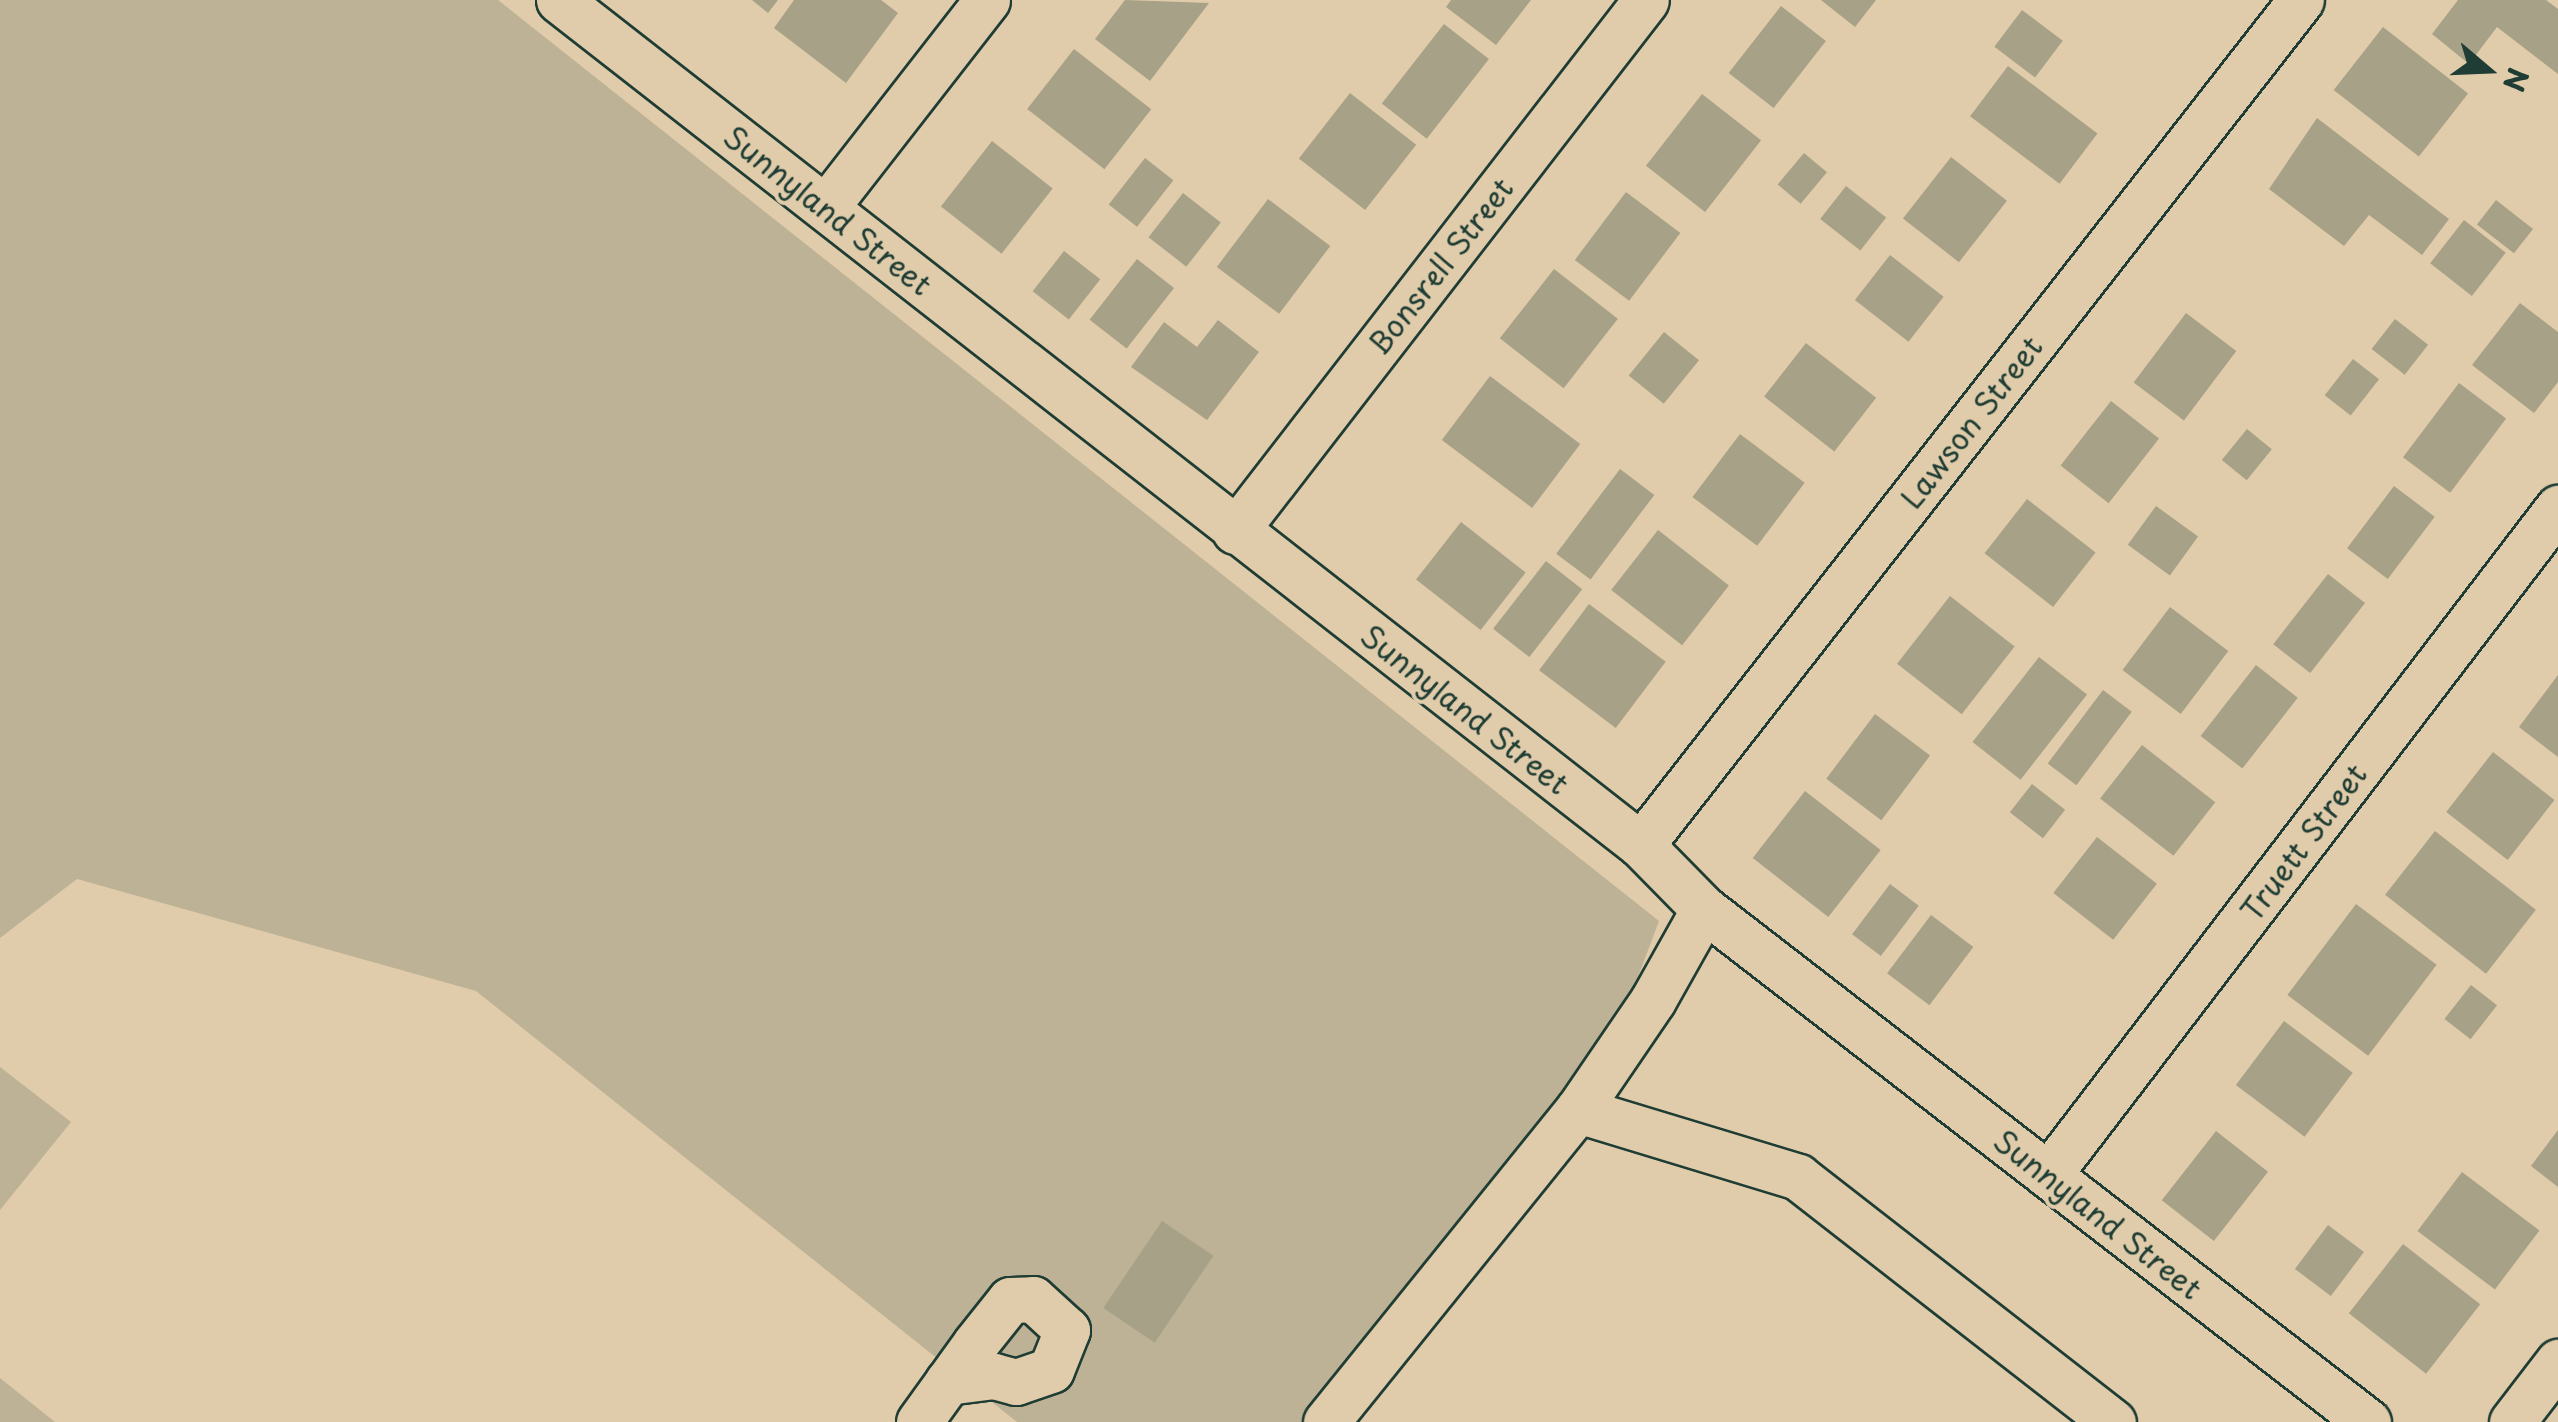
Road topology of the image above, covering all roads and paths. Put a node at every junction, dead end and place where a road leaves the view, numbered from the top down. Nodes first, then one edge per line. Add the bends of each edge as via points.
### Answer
1 (560, 0) edge
2 (987, 0) edge
3 (1646, 0) edge
4 (2302, 0) edge
5 (826, 207) junction
6 (2558, 508) edge
7 (1235, 532) junction
8 (1641, 845) junction
9 (1704, 908) junction
10 (1578, 1110) junction
11 (2048, 1175) junction
12 (2558, 1362) edge
13 (947, 1382) dead end
14 (919, 1422) edge
15 (1326, 1422) edge
16 (2113, 1422) edge
17 (2368, 1422) edge
18 (2512, 1422) edge

1 - 5 street, Sunnyland Street
2 - 5 street
3 - 7 street, Bonsrell Street
4 - 8 street, Lawson Street
5 - 7 street, Sunnyland Street
6 - 11 street, Truett Street
7 - 8 street, Sunnyland Street
8 - 9 street, Sunnyland Street
9 - 10 street via 1653,1000
9 - 11 street, Sunnyland Street
10 - 15 street
10 - 16 street via 1798,1177
11 - 17 street, Sunnyland Street
12 - 18 street
13 - 14 street

